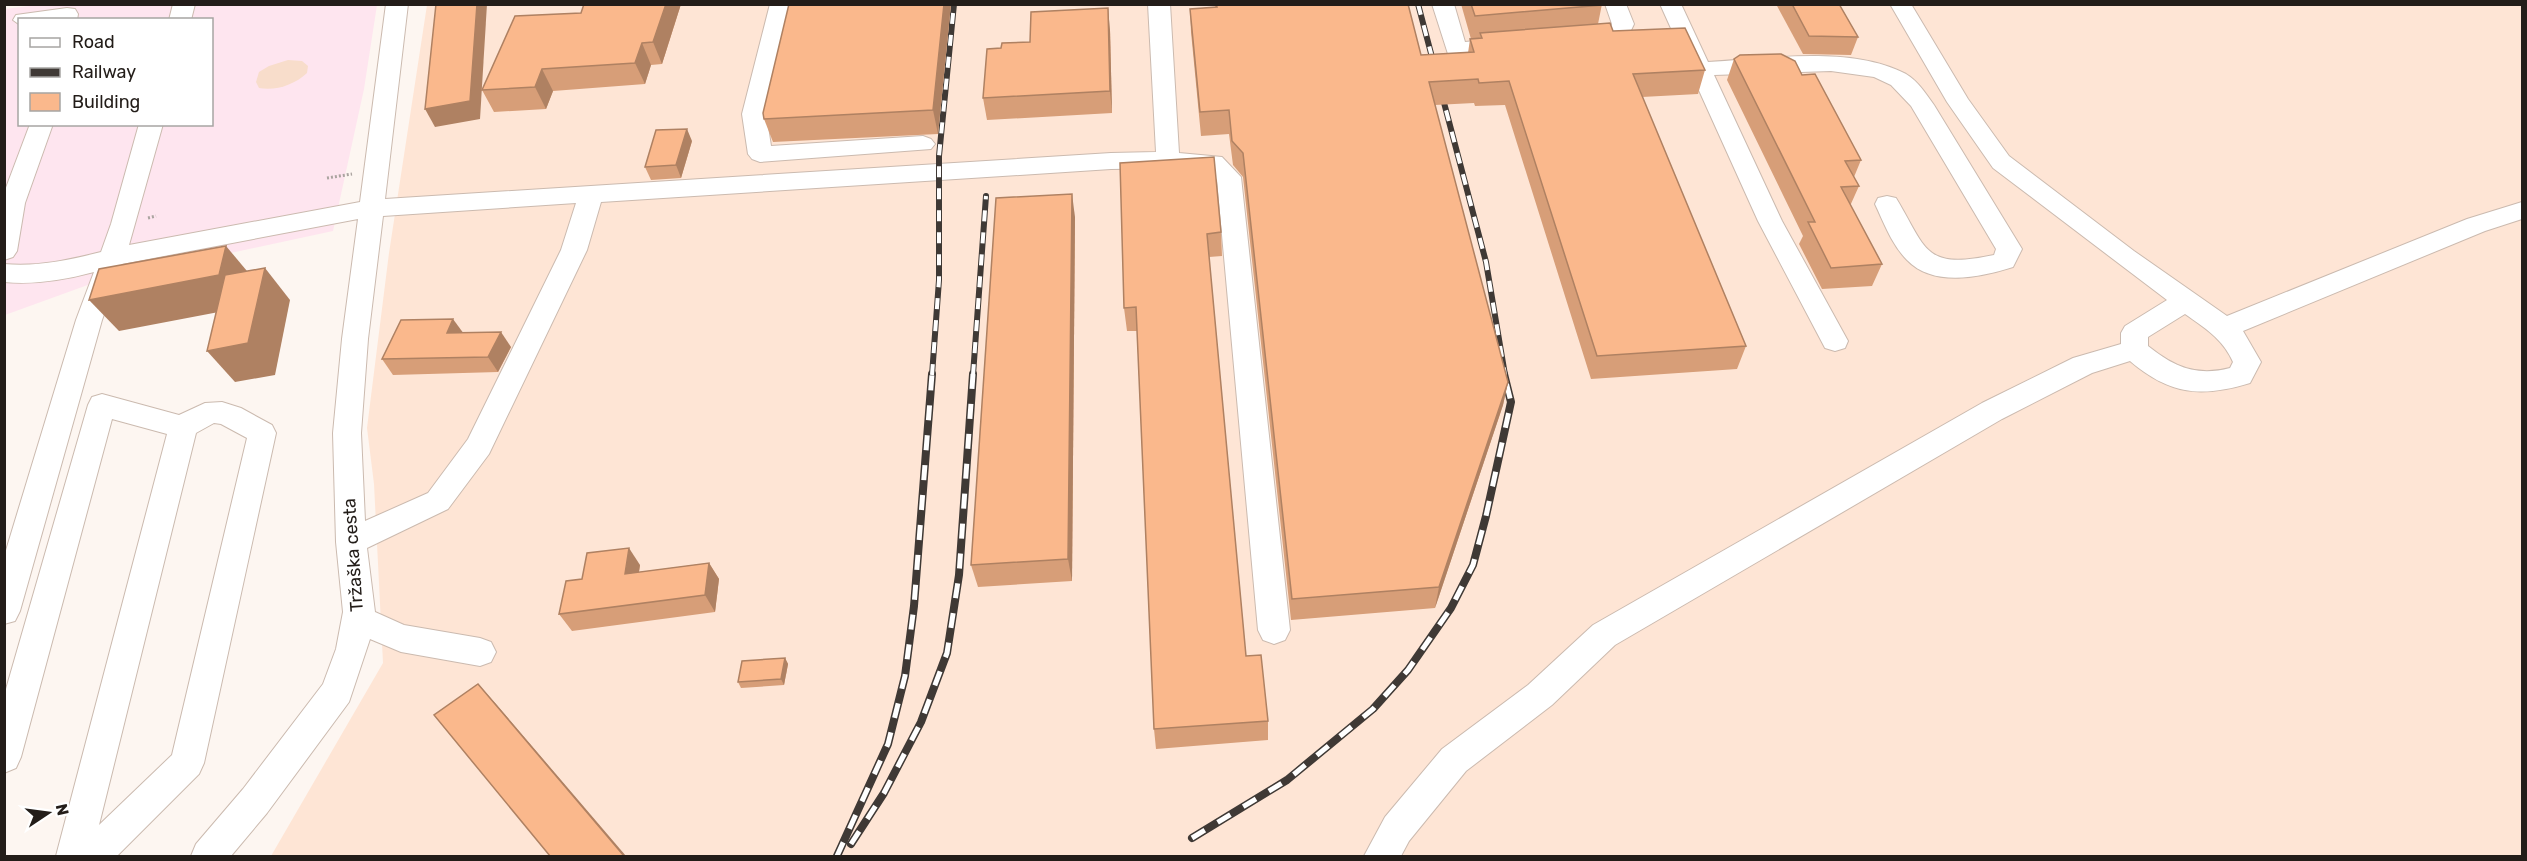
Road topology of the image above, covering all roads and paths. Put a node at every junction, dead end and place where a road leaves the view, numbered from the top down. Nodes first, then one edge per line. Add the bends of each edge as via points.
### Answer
1 (397, 4) edge
2 (781, 4) edge
3 (1159, 4) edge
4 (1443, 4) edge
5 (1615, 4) edge
6 (1670, 4) edge
7 (1900, 4) edge
8 (40, 18) edge
9 (66, 18) edge
10 (1560, 41) edge
11 (1526, 44) edge
12 (1700, 69) junction
13 (41, 126) edge
14 (150, 126) edge
15 (923, 144) dead end
16 (777, 153) junction
17 (1168, 160) junction
18 (767, 184) junction
19 (591, 196) junction
20 (1887, 204) dead end
21 (370, 208) junction
22 (2523, 210) edge
23 (5, 245) edge
24 (114, 257) junction
25 (4, 273) edge
26 (2186, 301) junction
27 (2224, 328) junction
28 (1835, 341) dead end
29 (2135, 350) junction
30 (183, 427) junction
31 (351, 542) junction
32 (4, 611) edge
33 (357, 619) junction
34 (1274, 630) dead end
35 (480, 651) dead end
36 (4, 757) edge
37 (74, 856) edge
38 (93, 856) edge
39 (209, 856) edge
40 (1382, 856) edge

1 - 21 street, Tržaška cesta
2 - 16 street via 754,114 760,154
3 - 17 street
4 - 11 street via 1456,49
5 - 10 street via 1623,24 1618,36
6 - 12 street
7 - 26 street via 1958,102 2001,162
8 - 9 street via 67,15
12 - 20 street via 1855,66 1898,79 1913,91 1944,138 2009,249 2004,261 1984,267 1948,268 1923,261 1909,245
12 - 28 street via 1770,221
13 - 23 street via 13,203
14 - 24 street
15 - 16 street
16 - 18 street
17 - 18 street via 1111,160
17 - 34 street via 1214,163 1229,177
18 - 19 street
19 - 21 street
19 - 31 street via 574,250 479,446 438,501
21 - 24 street
21 - 31 street, Tržaška cesta via 347,433
22 - 27 street via 2476,225
24 - 25 street via 66,270 27,275
24 - 32 street via 89,320
26 - 27 street
26 - 29 street via 2134,333
27 - 29 street via 2237,340 2247,363 2240,376 2214,384 2185,381 2156,369
29 - 40 street via 2083,365 1992,411 1604,635 1540,695 1454,760 1397,829
30 - 36 street via 102,405
30 - 37 street
30 - 38 street via 201,413 222,412 262,433 187,763
31 - 33 street, Tržaška cesta
33 - 35 street via 401,638
33 - 39 street, Tržaška cesta via 352,649 337,692

